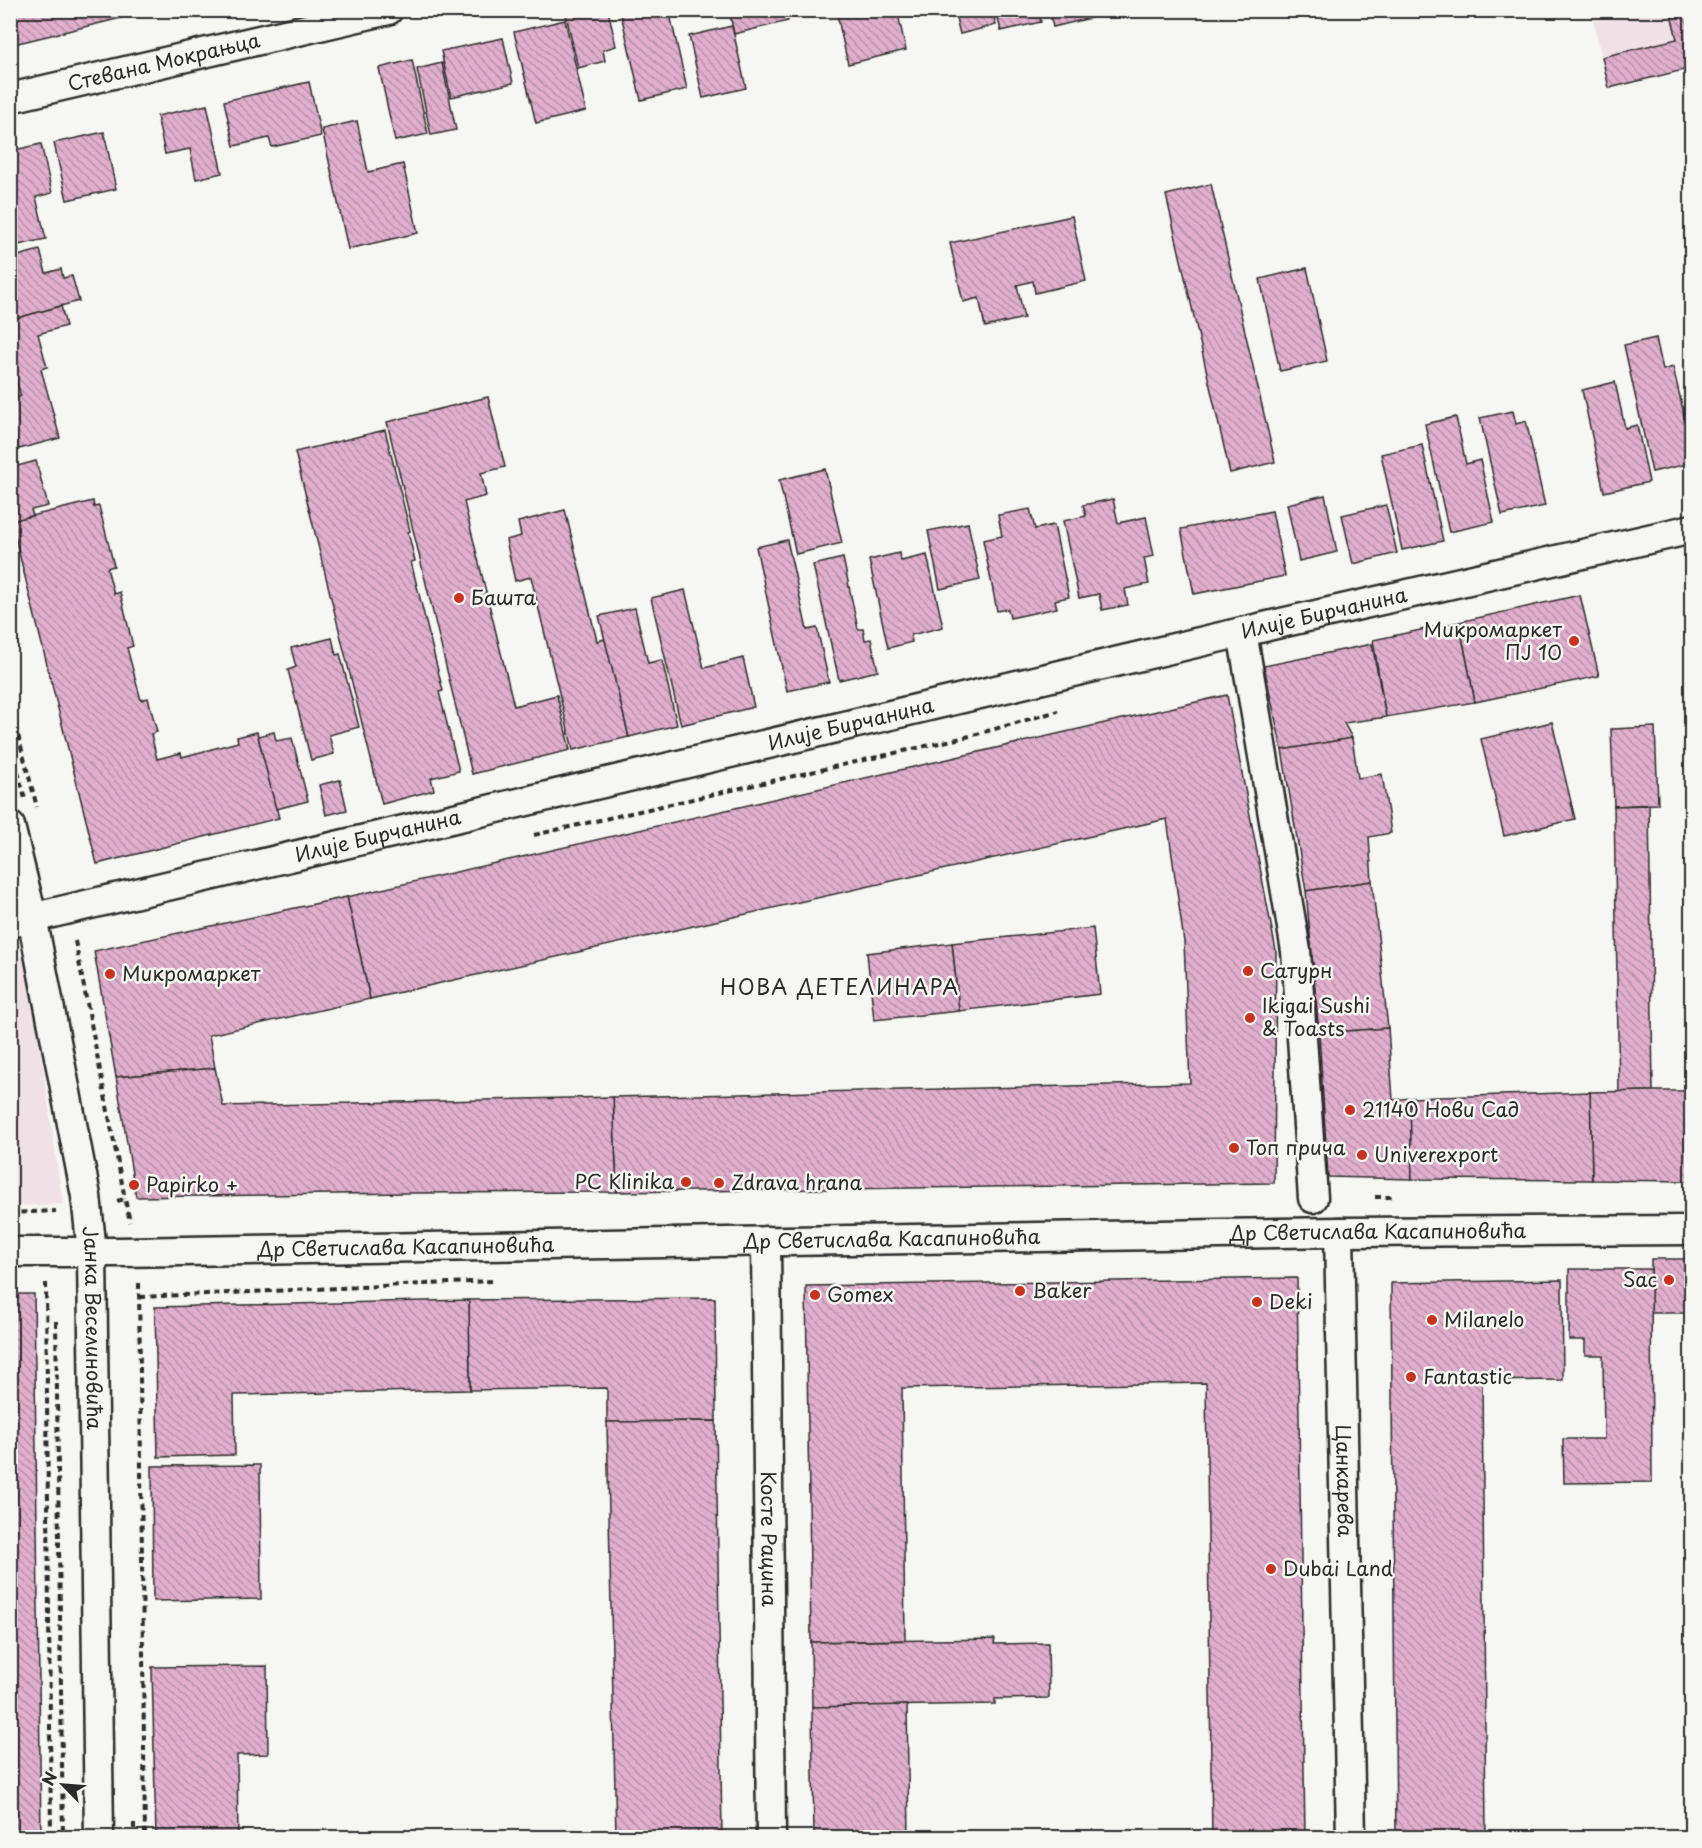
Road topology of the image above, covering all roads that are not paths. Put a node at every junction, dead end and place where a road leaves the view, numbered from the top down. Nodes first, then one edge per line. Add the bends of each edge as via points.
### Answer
1 (388, 10) edge
2 (10, 98) edge
3 (1692, 528) edge
4 (1242, 632) junction
5 (10, 826) edge
6 (21, 920) edge
7 (1313, 1198) dead end
8 (1692, 1230) edge
9 (1339, 1233) junction
10 (766, 1241) junction
11 (10, 1252) edge
12 (92, 1252) junction
13 (99, 1838) edge
14 (771, 1838) edge
15 (1351, 1838) edge

1 - 2 street, Стевана Мокрањца
3 - 4 street, Илије Бирчанина
4 - 6 street, Илије Бирчанина
4 - 7 street via 1296,951
5 - 6 street, Јанка Веселиновића
6 - 12 street, Јанка Веселиновића via 86,1196
8 - 9 street, Др Светислава Касапиновића
9 - 10 street, Др Светислава Касапиновића
9 - 15 street, Цанкарева
10 - 12 street, Др Светислава Касапиновића
10 - 14 street, Косте Рацина
11 - 12 street, Др Светислава Касапиновића
12 - 13 street, Јанка Веселиновића

